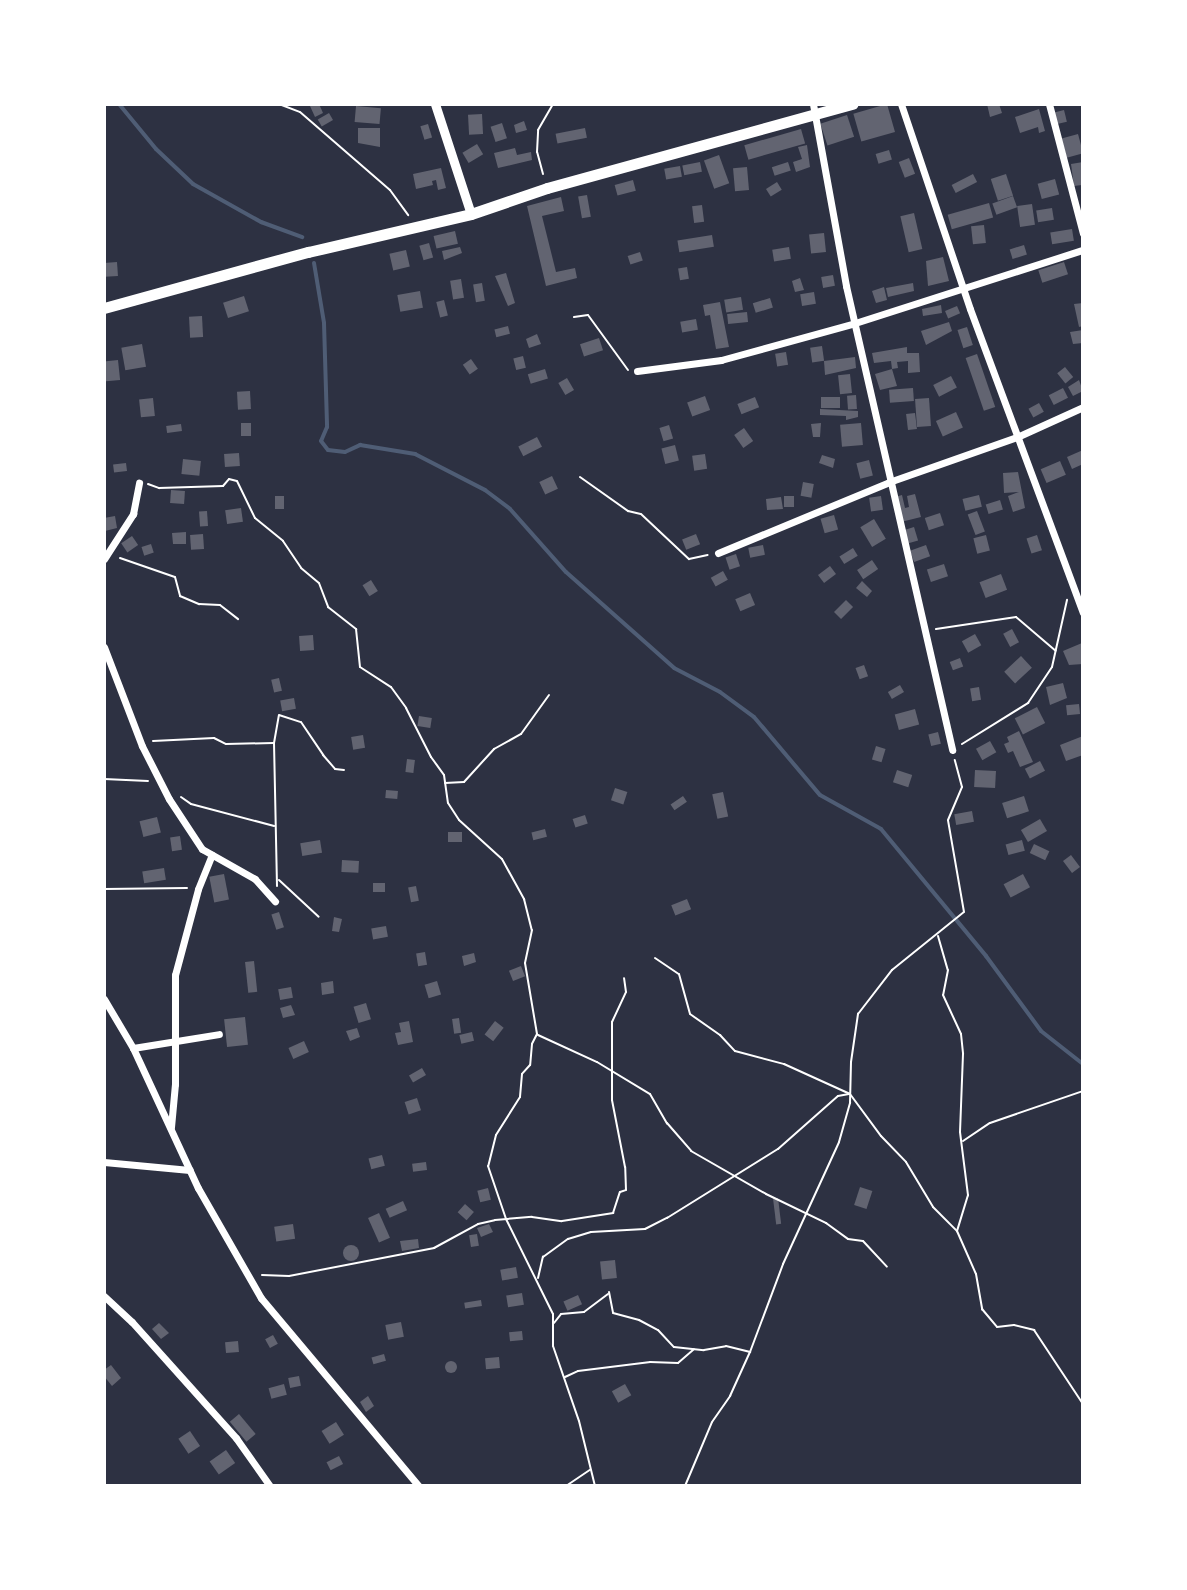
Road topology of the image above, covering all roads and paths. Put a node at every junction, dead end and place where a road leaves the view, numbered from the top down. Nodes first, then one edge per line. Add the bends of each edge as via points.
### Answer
1 (279, 104) edge
2 (435, 104) edge
3 (553, 104) edge
4 (853, 104) edge
5 (901, 104) edge
6 (1049, 104) edge
7 (814, 109) edge
8 (547, 188) junction
9 (471, 214) junction
10 (418, 229) junction
11 (1083, 234) edge
12 (1083, 250) edge
13 (963, 289) junction
14 (104, 308) edge
15 (574, 317) dead end
16 (855, 323) junction
17 (637, 371) joint
18 (1083, 407) edge
19 (1017, 437) junction
20 (580, 477) dead end
21 (889, 482) junction
22 (139, 483) joint
23 (110, 549) junction
24 (718, 553) joint
25 (104, 559) edge
26 (1070, 580) junction
27 (1083, 613) edge
28 (238, 619) dead end
29 (921, 622) junction
30 (1056, 651) junction
31 (105, 652) edge
32 (549, 695) dead end
33 (140, 740) junction
34 (274, 743) junction
35 (952, 750) junction
36 (344, 770) dead end
37 (104, 779) edge
38 (160, 781) junction
39 (445, 783) junction
40 (181, 796) dead end
41 (275, 827) junction
42 (212, 855) junction
43 (278, 880) junction
44 (104, 889) edge
45 (198, 889) junction
46 (275, 901) joint
47 (319, 917) dead end
48 (937, 935) junction
49 (655, 958) dead end
50 (624, 978) dead end
51 (104, 999) edge
52 (219, 1034) dead end
53 (537, 1034) junction
54 (175, 1040) junction
55 (133, 1048) junction
56 (612, 1073) junction
57 (1083, 1091) edge
58 (850, 1094) junction
59 (171, 1130) junction
60 (961, 1141) junction
61 (104, 1162) edge
62 (190, 1170) junction
63 (735, 1177) junction
64 (806, 1213) junction
65 (506, 1219) junction
66 (957, 1231) junction
67 (887, 1267) dead end
68 (248, 1275) junction
69 (537, 1280) junction
70 (104, 1296) edge
71 (553, 1324) junction
72 (695, 1349) junction
73 (750, 1352) junction
74 (565, 1377) junction
75 (1083, 1404) edge
76 (591, 1470) junction
77 (270, 1486) edge
78 (419, 1486) edge
79 (566, 1486) edge
80 (595, 1486) edge
81 (685, 1486) edge

1 - 10 path via 300,112 390,190
2 - 9 street
3 - 8 path via 538,130 537,152
4 - 7 main road
5 - 13 street
6 - 11 street
7 - 8 main road
7 - 16 street
8 - 9 main road
9 - 10 main road
10 - 14 main road via 308,252
12 - 13 street
13 - 16 street
13 - 19 street
15 - 17 path via 588,315 625,369
16 - 17 street via 721,360
16 - 21 street
18 - 19 street
19 - 21 street
19 - 26 street
20 - 24 path via 628,511 641,514 689,559
21 - 24 street
21 - 29 street
22 - 23 street via 133,514
22 - 39 path via 159,488 237,481 255,518 319,583 328,607 356,629 360,667 391,687
23 - 25 street
23 - 28 path via 175,577 180,596 220,605
26 - 27 street
26 - 30 path
29 - 30 path via 937,629 1016,617
29 - 35 street
30 - 35 path via 1052,667 1028,703
31 - 33 street
32 - 39 path via 521,734 494,749 464,782
33 - 34 path
33 - 38 street
34 - 36 path via 279,715 288,715 301,722 335,769
34 - 41 path
35 - 48 path via 962,787 948,820 964,912
37 - 38 path
38 - 42 street via 202,849
39 - 53 path via 448,803 459,820 502,859 524,899 532,930 525,963
40 - 41 path via 191,804
41 - 43 path
42 - 45 street
42 - 46 street via 255,879
43 - 46 path
43 - 47 path
44 - 45 path
45 - 54 street via 175,975
48 - 58 path via 877,985 858,1014
48 - 60 path via 948,970 943,995 961,1034
49 - 58 path via 679,974 690,1014 735,1051 784,1064
50 - 56 path via 626,992 612,1022
51 - 55 street
52 - 54 street
53 - 56 path
53 - 65 path via 530,1065 522,1074 520,1097 496,1135 488,1166
54 - 55 street
54 - 59 street
55 - 59 street
56 - 63 path via 650,1094 691,1151
56 - 65 path via 626,1190 620,1192 613,1213 562,1221
57 - 60 path via 990,1123
58 - 63 path via 838,1096 778,1149
58 - 64 path via 839,1142
58 - 66 path via 906,1162 933,1207
59 - 62 street
60 - 66 path via 968,1195
61 - 62 street
62 - 68 street
63 - 64 path
63 - 69 path via 645,1229 568,1239 543,1257
64 - 67 path via 848,1239 863,1241
64 - 73 path
65 - 68 path via 478,1224 434,1248 289,1276
65 - 69 path
66 - 75 path via 976,1274 982,1309 997,1327 1034,1330
68 - 78 street via 261,1298
69 - 71 path
70 - 77 street via 236,1438
71 - 72 path via 561,1314 584,1312 609,1292 613,1313 658,1330 674,1347
71 - 74 path via 553,1346
72 - 73 path via 726,1346
72 - 74 path via 678,1363 650,1362
73 - 81 path
74 - 76 path
76 - 79 path
76 - 80 path

